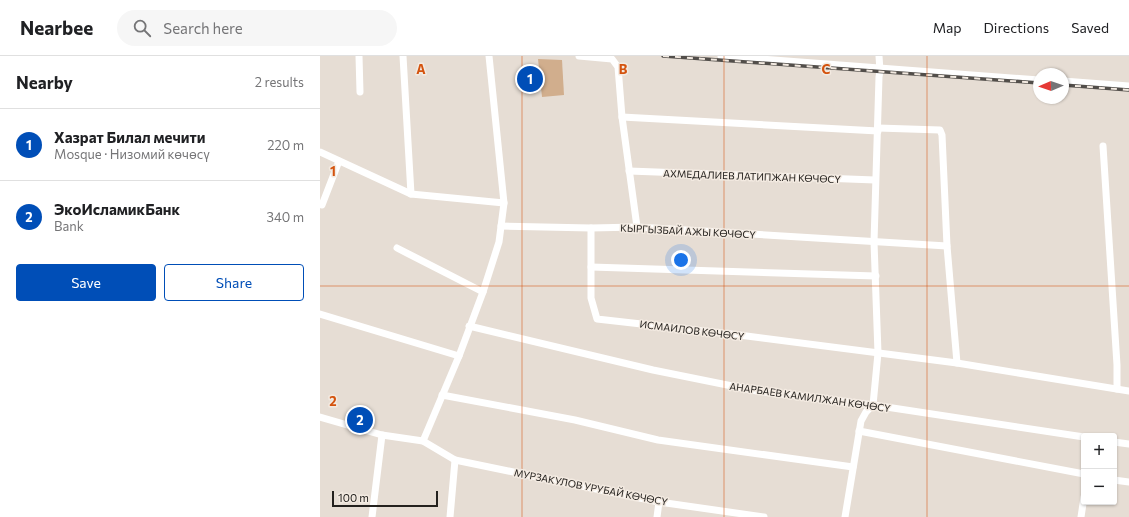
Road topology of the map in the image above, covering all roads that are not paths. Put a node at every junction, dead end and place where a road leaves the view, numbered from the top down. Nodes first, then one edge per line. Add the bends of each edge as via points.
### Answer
1 (359, 56) edge
2 (403, 56) edge
3 (489, 56) edge
4 (579, 56) edge
5 (721, 56) edge
6 (879, 56) edge
7 (767, 58) edge
8 (880, 68) junction
9 (1033, 80) edge
10 (1069, 81) edge
11 (1129, 86) edge
12 (360, 92) dead end
13 (622, 117) junction
14 (878, 130) junction
15 (1103, 146) dead end
16 (320, 152) edge
17 (339, 161) junction
18 (629, 171) junction
19 (875, 180) junction
20 (411, 194) junction
21 (504, 203) junction
22 (322, 205) dead end
23 (501, 226) junction
24 (637, 227) junction
25 (591, 228) junction
26 (874, 242) junction
27 (947, 246) junction
28 (397, 248) dead end
29 (591, 267) junction
30 (876, 276) junction
31 (483, 292) junction
32 (320, 314) edge
33 (469, 326) junction
34 (878, 353) junction
35 (459, 356) junction
36 (957, 363) junction
37 (1117, 389) junction
38 (1129, 391) edge
39 (442, 395) junction
40 (873, 405) junction
41 (320, 417) edge
42 (859, 431) junction
43 (382, 434) junction
44 (1081, 437) edge
45 (423, 441) junction
46 (1117, 442) edge
47 (1129, 444) edge
48 (455, 460) junction
49 (853, 467) junction
50 (1081, 473) edge
51 (1117, 480) edge
52 (1129, 482) edge
53 (659, 502) junction
54 (1083, 505) edge
55 (730, 515) edge
56 (372, 517) edge
57 (450, 517) edge
58 (657, 517) edge
59 (764, 517) edge
60 (845, 517) edge
61 (1081, 517) edge

1 - 12 street
2 - 20 street
3 - 21 street
4 - 13 street via 612,59 618,67
5 - 7 street
6 - 8 street
7 - 8 street
8 - 9 street
8 - 14 street
10 - 11 street
13 - 14 street
13 - 18 street
14 - 19 street
14 - 27 street via 940,130
15 - 37 street
16 - 17 street
17 - 20 street
17 - 22 street
18 - 19 street, АХМЕДАЛИЕВ ЛАТИПЖАН КӨЧӨСҮ
18 - 24 street
19 - 26 street
20 - 21 street
21 - 23 street
23 - 25 street, КЫРГЫЗБАЙ АЖЫ КӨЧӨСҮ
23 - 31 street via 499,242
24 - 25 street, КЫРГЫЗБАЙ АЖЫ КӨЧӨСҮ
24 - 26 street, КЫРГЫЗБАЙ АЖЫ КӨЧӨСҮ
25 - 29 street, ИСМАИЛОВ КӨЧӨСҮ
26 - 27 street, КЫРГЫЗБАЙ АЖЫ КӨЧӨСҮ
26 - 30 street
27 - 36 street
28 - 31 street
29 - 30 street
29 - 34 street, ИСМАИЛОВ КӨЧӨСҮ via 591,298 597,319
30 - 34 street
31 - 33 street
32 - 35 street
33 - 35 street
33 - 40 street, АНАРБАЕВ КАМИЛЖАН КӨЧӨСҮ via 653,370 743,388
34 - 36 street
34 - 40 street
35 - 39 street
36 - 37 street
37 - 38 street
39 - 45 street
39 - 49 street via 575,420 658,440
40 - 42 street via 861,421
40 - 44 street, АНАРБАЕВ КАМИЛЖАН КӨЧӨСҮ
41 - 43 street
42 - 49 street
42 - 50 street
43 - 45 street
43 - 56 street
45 - 48 street, МУРЗАКУЛОВ УРУБАЙ КӨЧӨСҮ
46 - 47 street
48 - 53 street, МУРЗАКУЛОВ УРУБАЙ КӨЧӨСҮ
48 - 57 street
49 - 60 street
51 - 52 street
53 - 55 street, МУРЗАКУЛОВ УРУБАЙ КӨЧӨСҮ
53 - 58 street
54 - 61 street
55 - 59 street, МУРЗАКУЛОВ УРУБАЙ КӨЧӨСҮ

